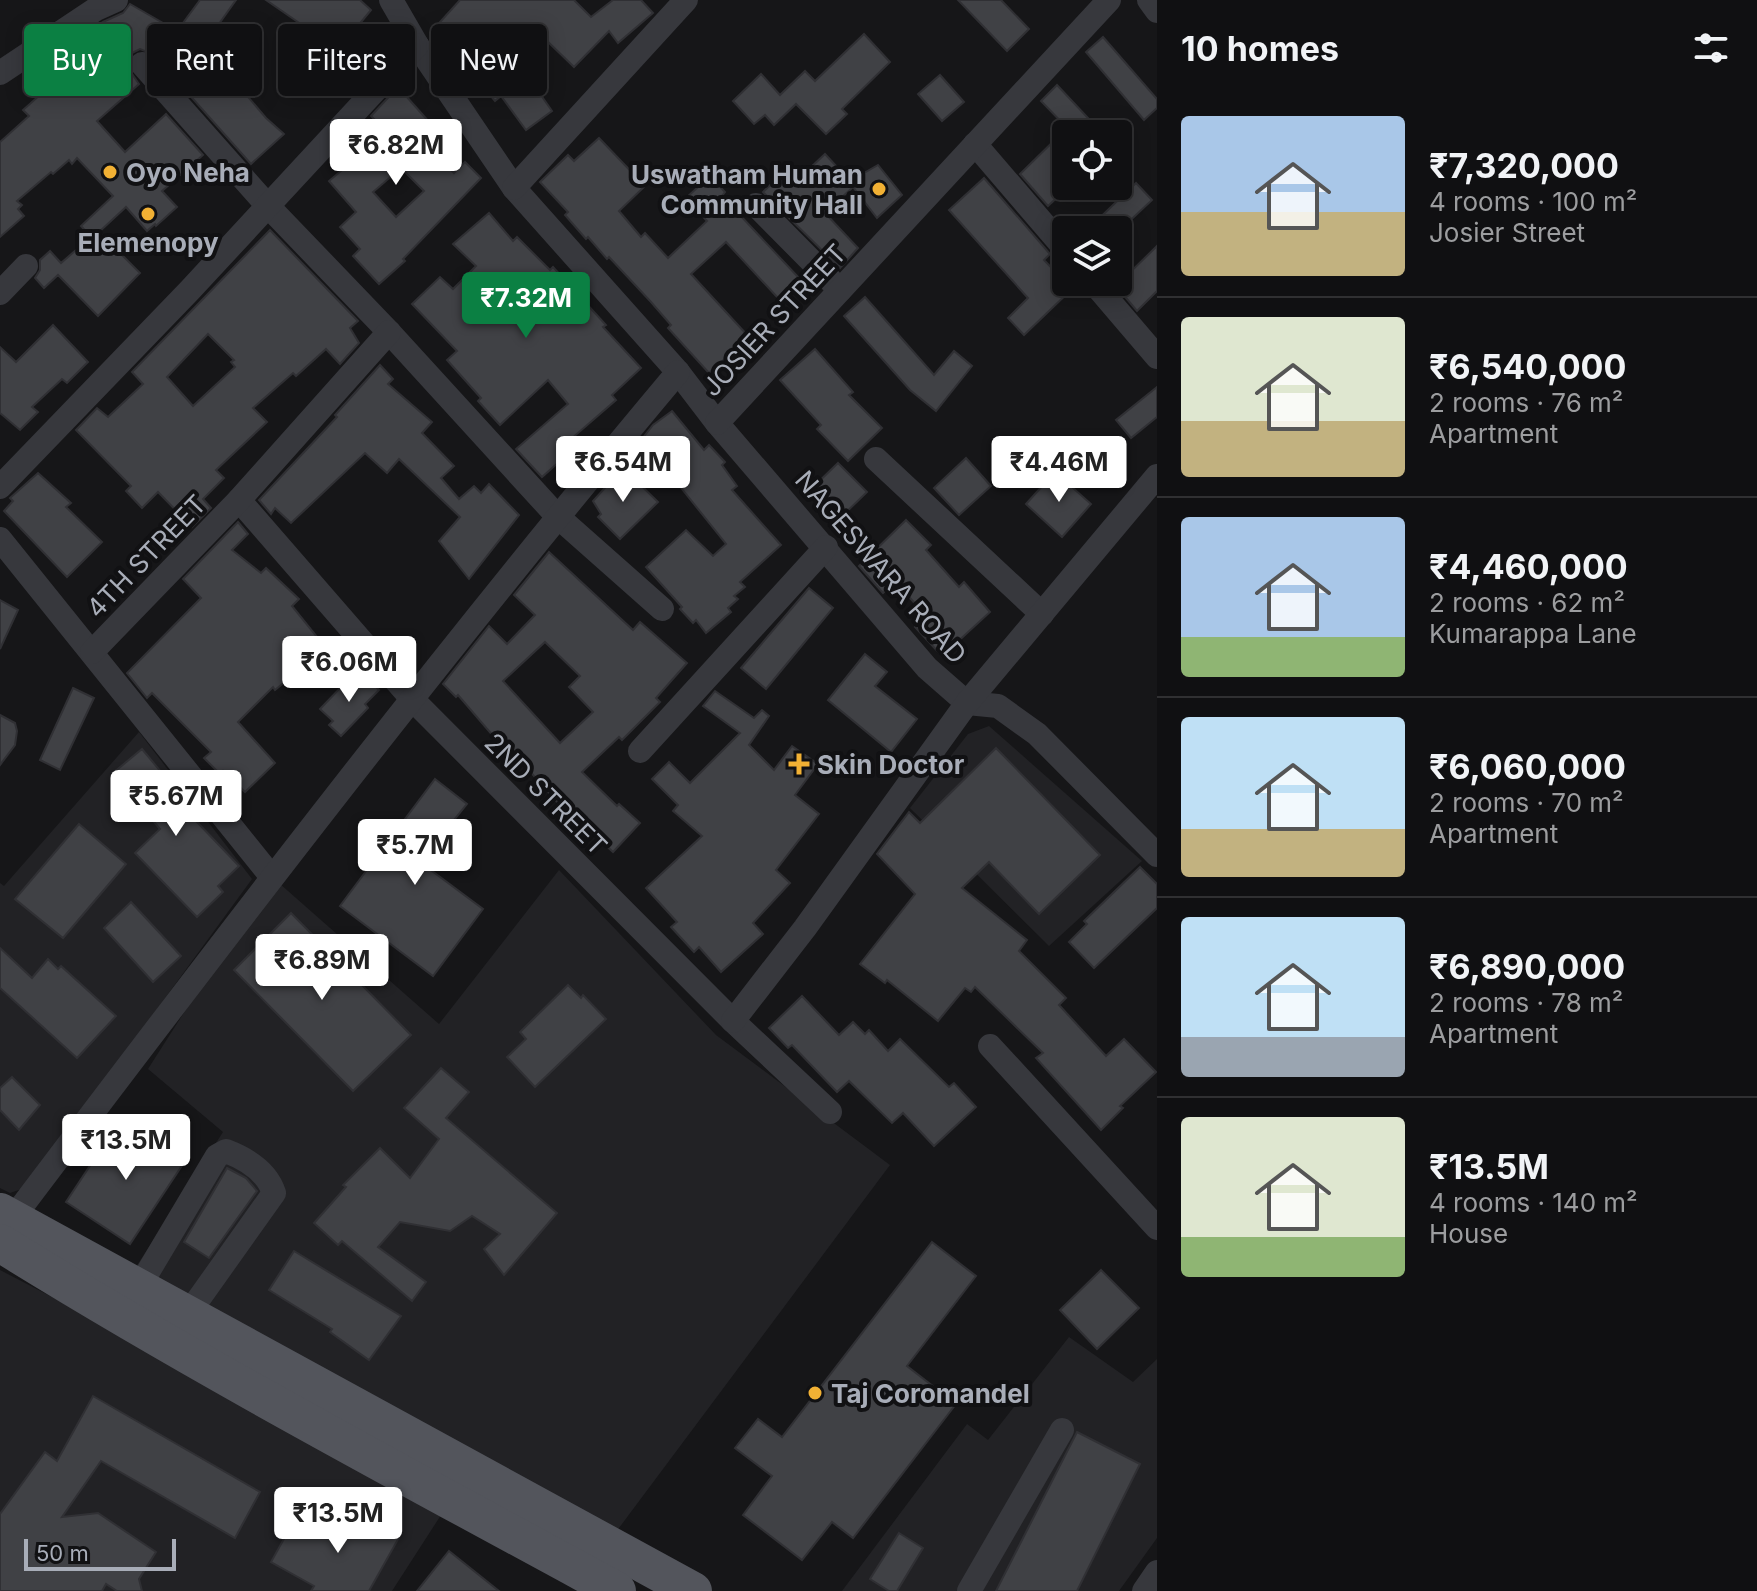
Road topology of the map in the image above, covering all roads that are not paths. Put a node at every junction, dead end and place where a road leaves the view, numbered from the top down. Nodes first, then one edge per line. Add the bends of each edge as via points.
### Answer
1 (116, 0) edge
2 (391, 0) edge
3 (686, 0) edge
4 (1109, 0) edge
5 (1149, 0) edge
6 (1157, 11) edge
7 (417, 45) junction
8 (142, 64) dead end
9 (0, 73) edge
10 (975, 144) junction
11 (514, 188) junction
12 (267, 205) junction
13 (756, 205) dead end
14 (1052, 234) edge
15 (26, 266) dead end
16 (840, 290) junction
17 (0, 293) edge
18 (1105, 296) edge
19 (389, 332) junction
20 (1157, 357) edge
21 (678, 372) junction
22 (717, 423) junction
23 (876, 459) dead end
24 (1157, 476) edge
25 (0, 487) edge
26 (239, 500) junction
27 (557, 516) junction
28 (0, 539) edge
29 (826, 547) junction
30 (662, 609) dead end
31 (1042, 614) junction
32 (92, 652) junction
33 (411, 698) junction
34 (967, 703) junction
35 (640, 751) dead end
36 (1157, 855) edge
37 (271, 876) junction
38 (733, 1021) junction
39 (990, 1046) dead end
40 (830, 1112) dead end
41 (4, 1225) edge
42 (1157, 1228) edge
43 (139, 1287) junction
44 (188, 1314) junction
45 (1062, 1430) dead end
46 (1157, 1572) edge
47 (617, 1591) edge
48 (693, 1591) edge
49 (969, 1591) edge
50 (1144, 1591) edge

1 - 9 street
2 - 7 street, JOSIER STREET
3 - 11 street
4 - 10 street, JOSIER STREET
5 - 6 street
7 - 11 street, JOSIER STREET
7 - 12 street
8 - 12 street
10 - 14 street
10 - 16 street, JOSIER STREET
11 - 21 street, JOSIER STREET
12 - 19 street
12 - 25 street
13 - 16 street
15 - 17 street
16 - 22 street, JOSIER STREET
18 - 20 street
19 - 26 street, 4TH STREET
19 - 27 street
21 - 22 street, JOSIER STREET
21 - 27 street
22 - 29 street, NAGESWARA ROAD
23 - 31 street
24 - 31 street
26 - 32 street, 4TH STREET
26 - 33 street, 2ND STREET
27 - 30 street
27 - 33 street
28 - 32 street
29 - 34 street, NAGESWARA ROAD via 927,668
29 - 35 street
31 - 34 street
32 - 37 street
33 - 37 street
33 - 38 street, 2ND STREET
34 - 36 street, NAGESWARA ROAD via 998,706 1037,734
34 - 38 street
37 - 41 street
38 - 40 street, 2ND STREET
39 - 42 street
41 - 43 main road
41 - 47 main road via 81,1293
43 - 44 main road
43 - 44 street via 217,1156 226,1151 243,1157 269,1179 274,1193
44 - 48 main road
45 - 49 street
46 - 50 street

